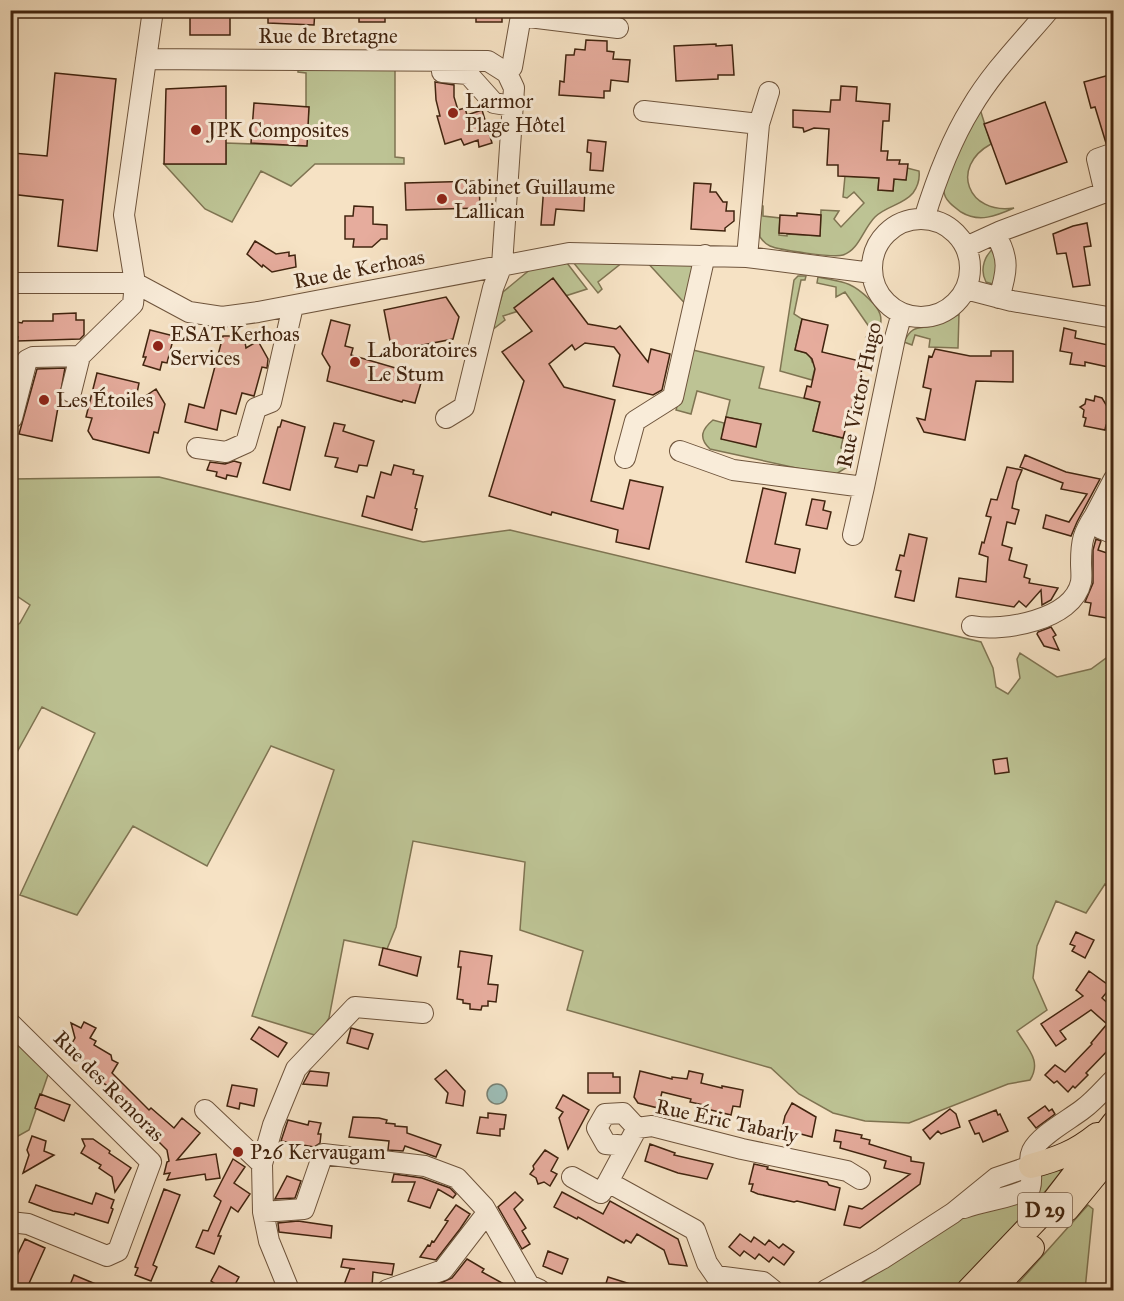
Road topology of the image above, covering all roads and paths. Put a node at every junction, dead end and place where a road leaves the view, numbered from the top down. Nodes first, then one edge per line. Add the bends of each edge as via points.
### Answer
1 (153, 10) edge
2 (1049, 10) edge
3 (522, 13) edge
4 (618, 28) dead end
5 (146, 59) junction
6 (412, 73) dead end
7 (507, 73) junction
8 (769, 92) dead end
9 (513, 106) junction
10 (644, 111) dead end
11 (759, 124) junction
12 (1113, 153) edge
13 (1109, 191) edge
14 (924, 219) junction
15 (995, 234) junction
16 (966, 247) junction
17 (705, 255) junction
18 (747, 257) junction
19 (502, 265) junction
20 (872, 273) junction
21 (10, 283) edge
22 (135, 283) junction
23 (966, 289) junction
24 (999, 298) junction
25 (292, 306) junction
26 (902, 313) junction
27 (1113, 318) edge
28 (80, 356) junction
29 (71, 392) dead end
30 (12, 418) dead end
31 (446, 418) dead end
32 (197, 448) dead end
33 (680, 451) dead end
34 (625, 458) dead end
35 (1113, 479) edge
36 (864, 487) junction
37 (1095, 515) junction
38 (1113, 534) edge
39 (854, 535) dead end
40 (972, 626) dead end
41 (423, 1012) dead end
42 (10, 1023) edge
43 (1113, 1079) edge
44 (205, 1110) dead end
45 (1113, 1123) edge
46 (637, 1128) junction
47 (627, 1146) junction
48 (1113, 1152) edge
49 (262, 1164) junction
50 (1032, 1166) junction
51 (572, 1177) dead end
52 (860, 1179) dead end
53 (608, 1182) junction
54 (263, 1212) junction
55 (487, 1213) junction
56 (13, 1228) edge
57 (289, 1290) edge
58 (387, 1290) edge
59 (540, 1290) edge
60 (773, 1290) edge
61 (826, 1290) edge
62 (969, 1290) edge
63 (993, 1290) edge

1 - 5 street
2 - 14 street via 999,67 971,108 948,151
3 - 4 street
3 - 7 street via 512,67
5 - 7 street, Rue de Bretagne via 488,61
5 - 22 street via 124,215
6 - 9 street via 468,74 494,103
7 - 9 street via 514,88
8 - 11 street
9 - 19 street
10 - 11 street
11 - 18 street
12 - 13 street via 1097,159
13 - 15 street
14 - 16 street via 949,227
14 - 20 street via 907,220 880,240 873,256
15 - 16 street
15 - 24 street via 1006,260
16 - 23 street via 970,275
17 - 18 street, Rue de Kerhoas
17 - 19 street, Rue de Kerhoas via 569,253
17 - 34 street via 673,397 635,421
18 - 20 street, Rue de Kerhoas
19 - 25 street, Rue de Kerhoas
19 - 31 street via 464,407
20 - 26 street via 884,299
21 - 22 street
22 - 25 street, Rue de Kerhoas via 189,312 222,317
22 - 28 street via 133,304
23 - 24 street
23 - 26 street via 948,309 935,315
24 - 27 street
25 - 32 street via 271,402 256,408 246,443 226,452
26 - 36 street, Rue Victor Hugo
28 - 29 street
28 - 30 street via 27,360
33 - 36 street, Rue Victor Hugo via 733,470
35 - 37 street
36 - 39 street, Rue Victor Hugo
37 - 38 street via 1100,528
37 - 40 street via 1082,539 1081,582 1074,597 1055,612 1034,621 1011,627
41 - 49 street via 355,1007 296,1069
42 - 56 street, Rue des Remoras via 151,1162 118,1251 107,1256 28,1224
43 - 50 street via 1085,1108 1033,1148
44 - 49 street
45 - 50 main road via 1085,1145
45 - 62 main road, D 29 via 1054,1201
46 - 47 street, Rue Éric Tabarly
46 - 47 street via 623,1113 605,1114 597,1128 606,1144
46 - 52 street, Rue Éric Tabarly via 652,1126 848,1171
47 - 53 street, Rue Éric Tabarly
48 - 63 main road, D 29
49 - 54 street
50 - 61 street via 1030,1188 953,1213
51 - 53 street via 601,1193
53 - 60 street via 695,1230 706,1263 716,1276 763,1282
54 - 55 street via 304,1209 323,1154 425,1166 458,1178
54 - 57 street via 269,1241
55 - 58 street via 443,1270
55 - 59 street via 529,1285

